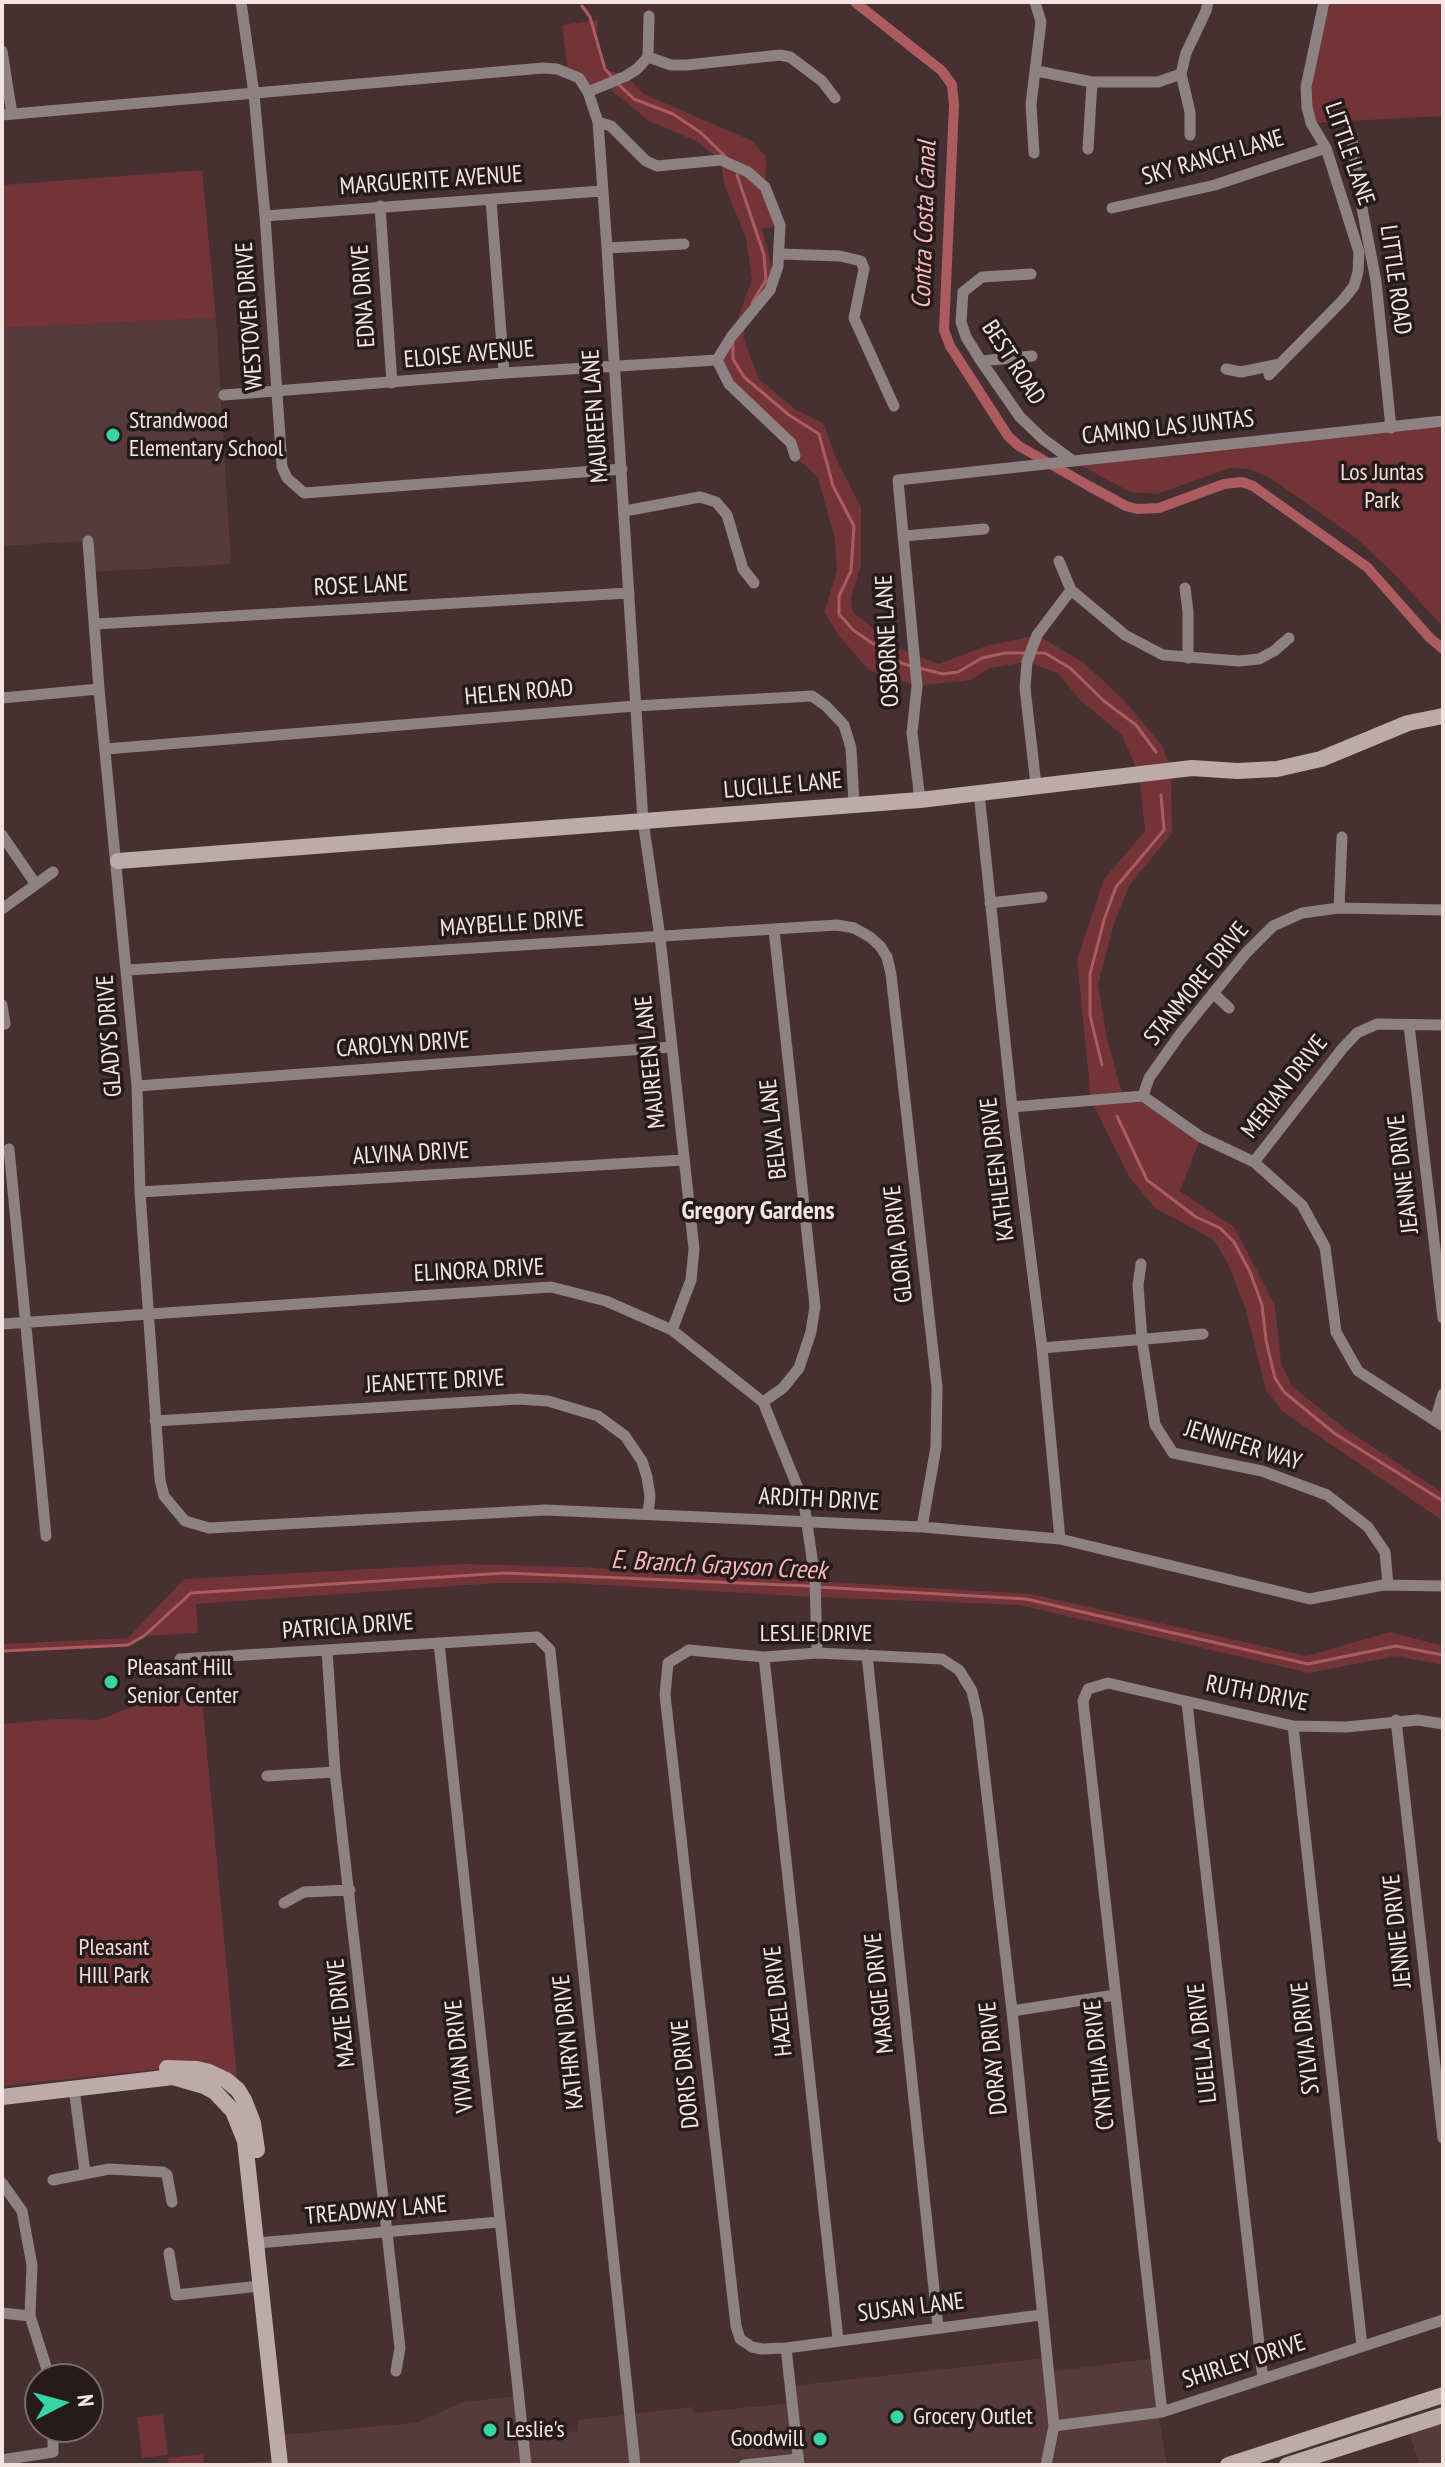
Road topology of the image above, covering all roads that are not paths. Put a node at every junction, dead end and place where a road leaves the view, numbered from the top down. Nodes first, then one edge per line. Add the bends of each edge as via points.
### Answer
1 (241, 2) edge
2 (1035, 2) edge
3 (1208, 2) edge
4 (1324, 2) edge
5 (649, 16) dead end
6 (2, 51) edge
7 (648, 57) junction
8 (1037, 71) junction
9 (1181, 74) junction
10 (1092, 82) junction
11 (588, 92) junction
12 (254, 94) junction
13 (835, 98) dead end
14 (7, 114) edge
15 (598, 122) junction
16 (1190, 135) dead end
17 (1352, 140) dead end
18 (1326, 148) junction
19 (1088, 149) dead end
20 (1034, 153) dead end
21 (601, 191) junction
22 (491, 200) junction
23 (380, 206) junction
24 (1112, 208) dead end
25 (265, 216) junction
26 (684, 244) dead end
27 (607, 248) junction
28 (780, 254) junction
29 (1031, 274) dead end
30 (1032, 356) dead end
31 (717, 360) junction
32 (981, 361) junction
33 (1281, 364) junction
34 (614, 366) junction
35 (1226, 369) dead end
36 (504, 373) junction
37 (1269, 375) dead end
38 (392, 383) junction
39 (278, 393) junction
40 (224, 395) dead end
41 (894, 406) dead end
42 (1443, 421) edge
43 (1391, 428) junction
44 (795, 456) dead end
45 (1069, 462) junction
46 (622, 469) junction
47 (898, 480) joint
48 (625, 511) junction
49 (984, 529) dead end
50 (904, 536) junction
51 (88, 541) dead end
52 (1059, 561) dead end
53 (754, 583) dead end
54 (1185, 588) dead end
55 (1071, 590) junction
56 (629, 593) junction
57 (96, 624) junction
58 (1289, 638) dead end
59 (1188, 658) junction
60 (99, 689) junction
61 (2, 698) edge
62 (635, 706) junction
63 (1443, 716) edge
64 (106, 749) junction
65 (1036, 785) junction
66 (979, 793) junction
67 (920, 800) junction
68 (854, 804) junction
69 (643, 821) junction
70 (2, 835) edge
71 (1342, 837) dead end
72 (118, 861) junction
73 (53, 872) dead end
74 (35, 883) junction
75 (1042, 897) dead end
76 (990, 903) junction
77 (1339, 908) junction
78 (2, 909) edge
79 (1443, 910) edge
80 (774, 930) junction
81 (660, 937) junction
82 (887, 957) joint
83 (128, 970) junction
84 (1213, 993) junction
85 (2, 1005) edge
86 (1229, 1008) dead end
87 (5, 1024) dead end
88 (1409, 1025) junction
89 (1443, 1025) edge
90 (672, 1047) junction
91 (137, 1086) junction
92 (1143, 1096) junction
93 (1012, 1107) junction
94 (9, 1149) dead end
95 (683, 1160) junction
96 (1254, 1162) junction
97 (140, 1192) junction
98 (1141, 1264) dead end
99 (149, 1313) junction
100 (1443, 1318) edge
101 (25, 1322) junction
102 (2, 1324) edge
103 (672, 1330) junction
104 (1203, 1334) dead end
105 (1142, 1340) junction
106 (1042, 1348) junction
107 (1443, 1394) edge
108 (763, 1402) junction
109 (155, 1421) junction
110 (1439, 1424) edge
111 (648, 1514) junction
112 (185, 1521) joint
113 (807, 1521) junction
114 (922, 1527) junction
115 (46, 1536) dead end
116 (1060, 1539) junction
117 (1388, 1585) junction
118 (1443, 1586) edge
119 (520, 1638) joint
120 (439, 1643) junction
121 (327, 1650) junction
122 (689, 1650) joint
123 (817, 1653) junction
124 (867, 1655) junction
125 (764, 1657) junction
126 (180, 1659) dead end
127 (942, 1659) joint
128 (1187, 1703) junction
129 (1083, 1713) joint
130 (1396, 1720) junction
131 (1443, 1724) edge
132 (1293, 1726) junction
133 (335, 1772) junction
134 (267, 1776) dead end
135 (350, 1890) junction
136 (284, 1903) dead end
137 (1115, 1995) junction
138 (1012, 2011) junction
139 (191, 2074) junction
140 (2, 2086) edge
141 (74, 2088) junction
142 (2, 2097) edge
143 (1443, 2138) edge
144 (85, 2173) junction
145 (53, 2180) dead end
146 (2, 2183) edge
147 (172, 2202) dead end
148 (499, 2222) junction
149 (389, 2233) junction
150 (261, 2243) junction
151 (169, 2253) dead end
152 (260, 2286) junction
153 (2, 2313) edge
154 (1041, 2315) junction
155 (30, 2316) junction
156 (1443, 2320) edge
157 (266, 2321) junction
158 (938, 2327) junction
159 (838, 2339) junction
160 (1362, 2346) junction
161 (786, 2348) junction
162 (45, 2363) edge
163 (396, 2371) dead end
164 (1263, 2379) junction
165 (1443, 2395) edge
166 (1162, 2412) junction
167 (1443, 2415) edge
168 (1054, 2426) junction
169 (53, 2443) edge
170 (2, 2460) edge
171 (1251, 2461) edge
172 (798, 2462) edge
173 (280, 2465) edge
174 (526, 2465) edge
175 (635, 2465) edge
176 (744, 2465) edge
177 (1046, 2465) edge
178 (1228, 2465) edge
179 (1287, 2465) edge

1 - 12 street, WESTOVER DRIVE
2 - 8 street via 1041,22
3 - 9 street
4 - 18 street, LITTLE LANE via 1306,87 1311,123
5 - 7 street
6 - 14 street
7 - 11 street via 626,76
7 - 13 street via 671,65 790,57
8 - 10 street
8 - 20 street via 1031,104
9 - 10 street via 1158,82
9 - 16 street
10 - 19 street
11 - 12 street via 579,78 543,68
11 - 15 street, MAUREEN LANE
12 - 14 street
12 - 25 street, WESTOVER DRIVE
15 - 21 street, MAUREEN LANE
15 - 28 street via 611,126 657,166 721,160 748,172 765,187 773,204 780,225
17 - 43 street, LITTLE ROAD via 1376,281
18 - 24 street, SKY RANCH LANE via 1215,185
18 - 33 street, LITTLE LANE via 1359,252 1358,272 1343,300
21 - 22 street, MARGUERITE AVENUE
21 - 27 street, MAUREEN LANE
22 - 23 street, MARGUERITE AVENUE
22 - 36 street
23 - 25 street, MARGUERITE AVENUE
23 - 38 street, EDNA DRIVE
25 - 39 street, WESTOVER DRIVE
26 - 27 street
27 - 34 street, MAUREEN LANE
28 - 31 street via 770,290
28 - 41 street via 861,261 854,318
29 - 32 street, BEST ROAD via 982,277 963,292 961,322
30 - 32 street
31 - 34 street, ELOISE AVENUE
31 - 44 street via 729,384 791,443
32 - 45 street, BEST ROAD via 1030,428
33 - 35 street via 1241,372
33 - 37 street
34 - 36 street, ELOISE AVENUE
34 - 46 street, MAUREEN LANE
36 - 38 street, ELOISE AVENUE
38 - 39 street, ELOISE AVENUE
39 - 40 street, ELOISE AVENUE
39 - 46 street, WESTOVER DRIVE via 282,467 304,493
42 - 43 street, CAMINO LAS JUNTAS
43 - 45 street, CAMINO LAS JUNTAS
45 - 47 street, CAMINO LAS JUNTAS
46 - 48 street, MAUREEN LANE
47 - 50 street, OSBORNE LANE
48 - 53 street via 700,497 716,502 727,515 743,569
48 - 56 street, MAUREEN LANE
49 - 50 street
50 - 67 street, OSBORNE LANE
51 - 57 street, GLADYS DRIVE
52 - 55 street
54 - 59 street
55 - 59 street via 1148,649
55 - 65 street via 1037,635 1027,662
56 - 57 street, ROSE LANE
56 - 62 street, MAUREEN LANE
57 - 60 street, GLADYS DRIVE
58 - 59 street via 1259,659
60 - 61 street
60 - 64 street, GLADYS DRIVE
62 - 64 street, HELEN ROAD
62 - 68 street, HELEN ROAD via 812,696 844,725 851,748
62 - 69 street, MAUREEN LANE
63 - 65 street, LUCILLE LANE via 1277,769 1192,768
64 - 72 street, GLADYS DRIVE
65 - 66 street, LUCILLE LANE
66 - 67 street, LUCILLE LANE
66 - 76 street, KATHLEEN DRIVE
67 - 68 street, LUCILLE LANE
68 - 69 street, LUCILLE LANE
69 - 72 street, LUCILLE LANE
69 - 81 street, MAUREEN LANE
70 - 74 street
71 - 77 street
72 - 83 street, GLADYS DRIVE
73 - 74 street
74 - 78 street
75 - 76 street
76 - 93 street, KATHLEEN DRIVE
77 - 79 street, STANMORE DRIVE
77 - 84 street, STANMORE DRIVE via 1302,913 1273,926
80 - 81 street, MAYBELLE DRIVE
80 - 82 street, MAYBELLE DRIVE via 854,928
80 - 108 street, BELVA LANE via 815,1306 799,1368
81 - 83 street, MAYBELLE DRIVE
81 - 90 street, MAUREEN LANE
82 - 114 street, GLORIA DRIVE via 937,1387 936,1447
83 - 91 street, GLADYS DRIVE
84 - 86 street
84 - 92 street, STANMORE DRIVE via 1149,1078
85 - 87 street
88 - 89 street, MERIAN DRIVE
88 - 96 street, MERIAN DRIVE via 1377,1024 1357,1033
88 - 100 street, JEANNE DRIVE
90 - 91 street, CAROLYN DRIVE
90 - 95 street, MAUREEN LANE
91 - 97 street, GLADYS DRIVE
92 - 93 street
92 - 96 street via 1201,1137
93 - 106 street, KATHLEEN DRIVE
94 - 101 street
95 - 97 street, ALVINA DRIVE
95 - 103 street, MAUREEN LANE via 694,1263
96 - 110 street via 1302,1205 1325,1247 1336,1332 1358,1371
97 - 99 street, GLADYS DRIVE
98 - 105 street, JENNIFER WAY
99 - 101 street, ELINORA DRIVE
99 - 103 street, ELINORA DRIVE via 551,1287 606,1301
99 - 109 street, GLADYS DRIVE
101 - 102 street, ELINORA DRIVE
101 - 115 street
103 - 108 street, ELINORA DRIVE
104 - 105 street
105 - 106 street
105 - 117 street, JENNIFER WAY via 1155,1425 1173,1453 1262,1471 1327,1495 1368,1527 1385,1552
106 - 116 street, KATHLEEN DRIVE
107 - 110 street
108 - 113 street, ELINORA DRIVE
109 - 111 street, JEANETTE DRIVE via 548,1401 598,1416 625,1436 647,1477
109 - 112 street, GLADYS DRIVE via 164,1496
111 - 112 street, ARDITH DRIVE via 546,1510 209,1528
111 - 113 street, ARDITH DRIVE
113 - 114 street, ARDITH DRIVE
113 - 123 street, ELINORA DRIVE
114 - 116 street, ARDITH DRIVE
116 - 117 street, ARDITH DRIVE via 1310,1599
117 - 118 street, ARDITH DRIVE
119 - 120 street, PATRICIA DRIVE
119 - 175 street, KATHRYN DRIVE via 537,1637 550,1650
120 - 121 street, PATRICIA DRIVE
120 - 148 street, VIVIAN DRIVE
121 - 126 street, PATRICIA DRIVE
121 - 133 street, MAZIE DRIVE
122 - 125 street, LESLIE DRIVE
122 - 161 street, DORIS DRIVE via 668,1663 665,1695 736,2326 740,2339 752,2347
123 - 124 street, LESLIE DRIVE
123 - 125 street, LESLIE DRIVE
124 - 127 street, LESLIE DRIVE
124 - 158 street, MARGIE DRIVE
125 - 159 street, HAZEL DRIVE
127 - 138 street, DORAY DRIVE via 968,1682 978,1718
128 - 129 street, RUTH DRIVE via 1108,1683 1088,1689
128 - 132 street, RUTH DRIVE
128 - 164 street, LUELLA DRIVE
129 - 137 street, CYNTHIA DRIVE
130 - 131 street, RUTH DRIVE
130 - 132 street, RUTH DRIVE via 1346,1727
130 - 143 street, JENNIE DRIVE
132 - 160 street, SYLVIA DRIVE
133 - 134 street
133 - 135 street, MAZIE DRIVE
135 - 136 street via 304,1892
135 - 149 street, MAZIE DRIVE
137 - 138 street
137 - 166 street, CYNTHIA DRIVE
138 - 154 street, DORAY DRIVE
139 - 140 street via 172,2068
139 - 141 street
139 - 150 street via 217,2075 231,2096 245,2141
141 - 142 street
141 - 144 street
144 - 145 street
144 - 147 street via 163,2172
146 - 155 street via 22,2211 32,2265
148 - 149 street, TREADWAY LANE
148 - 174 street, VIVIAN DRIVE
149 - 150 street, TREADWAY LANE
149 - 163 street, MAZIE DRIVE via 400,2348
150 - 152 street
150 - 157 street via 269,2288
151 - 152 street via 176,2295
152 - 157 street
153 - 155 street
154 - 158 street, SUSAN LANE
154 - 168 street, DORAY DRIVE
155 - 162 street
156 - 160 street, SHIRLEY DRIVE
157 - 173 street
158 - 159 street, SUSAN LANE
159 - 161 street, SUSAN LANE
160 - 164 street, SHIRLEY DRIVE
161 - 172 street
164 - 166 street, SHIRLEY DRIVE
165 - 171 street
166 - 168 street, SHIRLEY DRIVE
167 - 179 street
168 - 177 street, DORAY DRIVE
169 - 170 street via 53,2452
171 - 178 street
172 - 176 street

